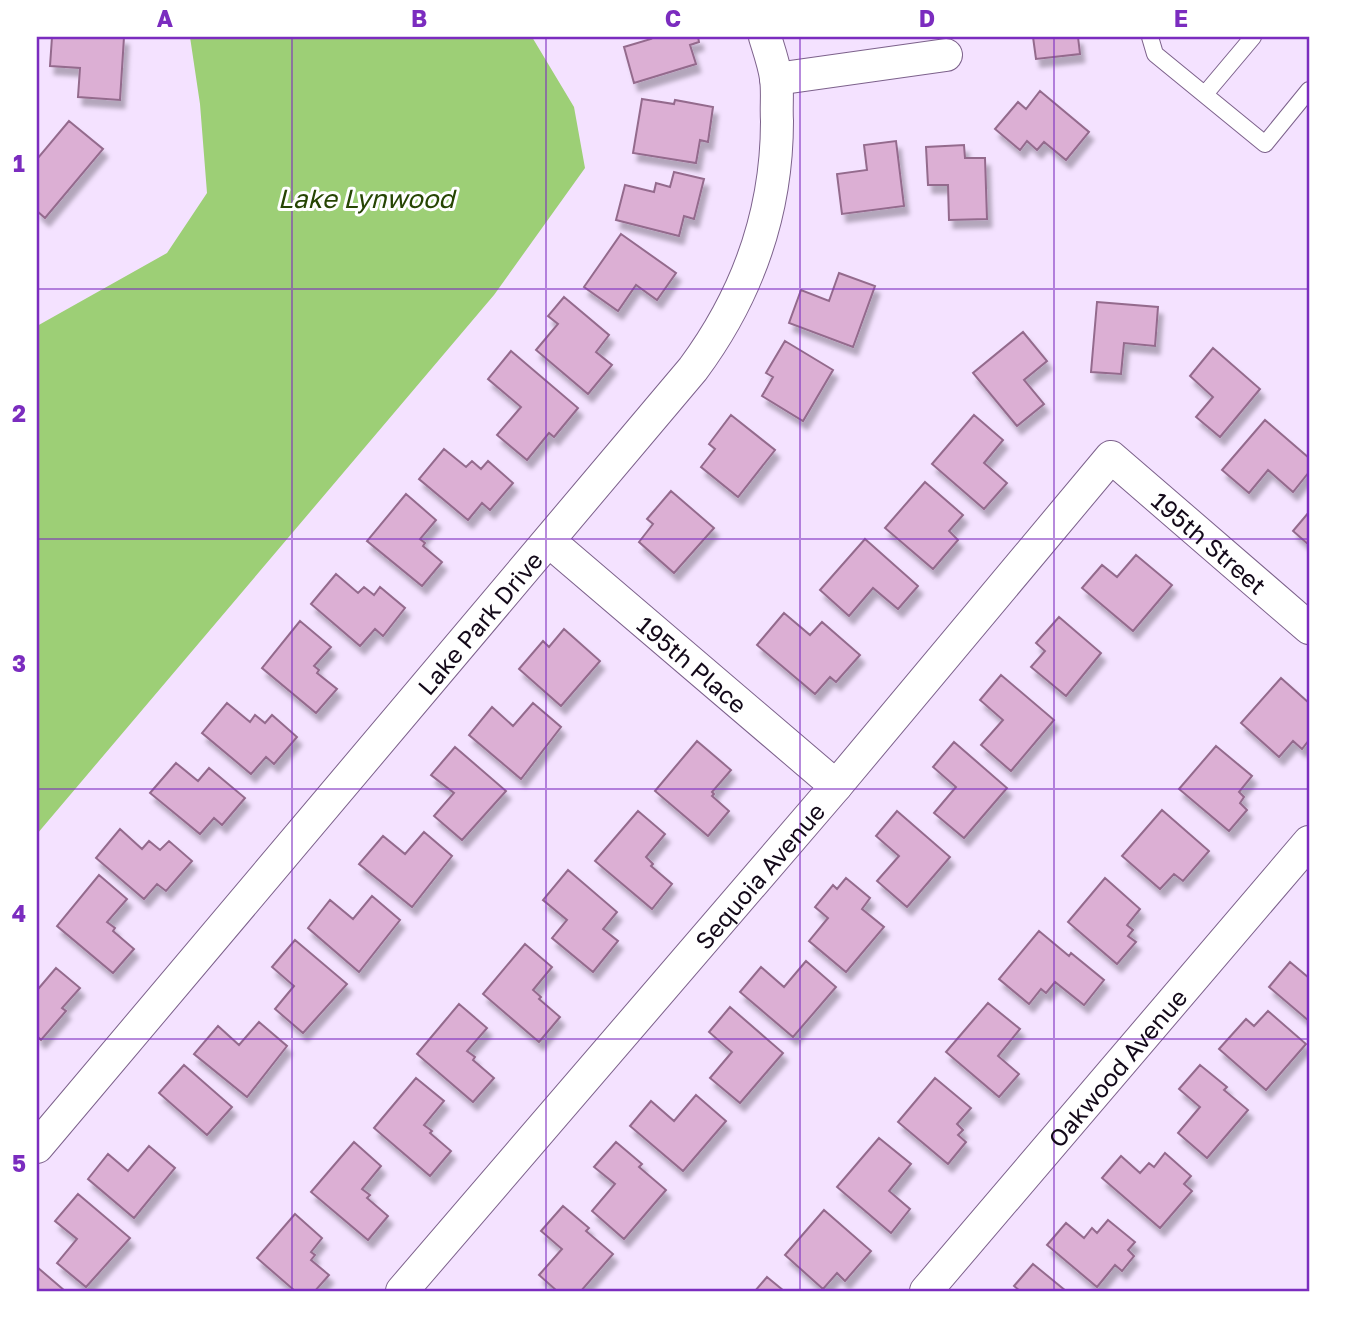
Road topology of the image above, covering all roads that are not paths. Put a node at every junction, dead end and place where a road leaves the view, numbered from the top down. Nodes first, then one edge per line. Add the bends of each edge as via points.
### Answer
1 (765, 37) edge
2 (1150, 37) edge
3 (1253, 37) edge
4 (946, 55) dead end
5 (776, 79) junction
6 (1309, 90) edge
7 (1205, 94) junction
8 (1111, 457) joint
9 (549, 541) junction
10 (1309, 628) edge
11 (836, 786) junction
12 (1309, 842) edge
13 (37, 1147) edge
14 (402, 1291) edge
15 (926, 1291) edge

1 - 5 street, Lake Park Drive
2 - 7 lane via 1155,54
3 - 7 lane
4 - 5 street
5 - 9 street, Lake Park Drive via 774,176 760,240 741,293 694,369
6 - 7 lane via 1265,144
8 - 10 street, 195th Street
8 - 11 street, Sequoia Avenue
9 - 11 street, 195th Place
9 - 13 street, Lake Park Drive
11 - 14 street, Sequoia Avenue
12 - 15 street, Oakwood Avenue

